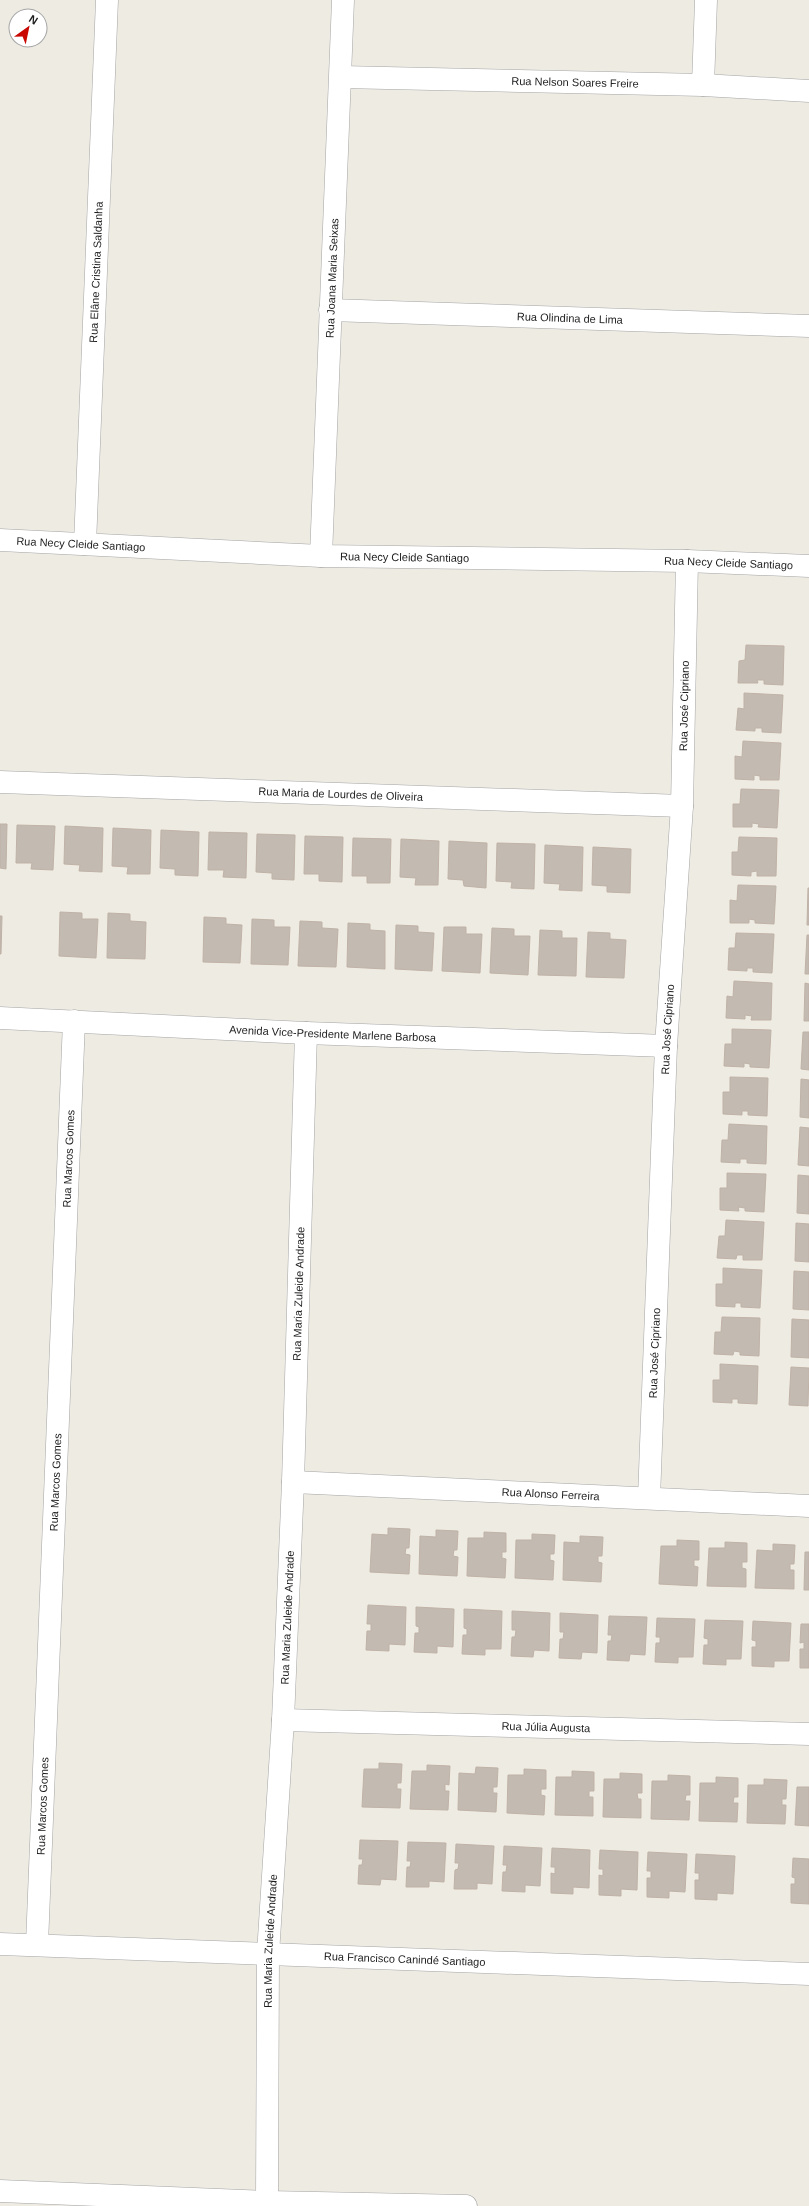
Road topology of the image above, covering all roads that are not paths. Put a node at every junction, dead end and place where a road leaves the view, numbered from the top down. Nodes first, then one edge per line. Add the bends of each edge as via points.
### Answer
1 (107, 0) edge
2 (343, 0) edge
3 (706, 0) edge
4 (341, 76) junction
5 (703, 85) junction
6 (809, 91) edge
7 (330, 310) junction
8 (809, 326) edge
9 (0, 540) edge
10 (85, 544) junction
11 (321, 556) junction
12 (687, 562) junction
13 (809, 566) edge
14 (0, 782) edge
15 (682, 806) junction
16 (0, 1018) edge
17 (74, 1021) junction
18 (306, 1033) junction
19 (666, 1046) junction
20 (293, 1482) junction
21 (649, 1498) junction
22 (809, 1506) edge
23 (283, 1720) junction
24 (809, 1734) edge
25 (0, 1944) edge
26 (37, 1944) junction
27 (268, 1954) junction
28 (809, 1974) edge
29 (0, 2191) edge
30 (267, 2202) junction
31 (466, 2206) edge

1 - 10 street, Rua Elâne Cristina Saldanha
2 - 4 street, Rua Joana Maria Seixas
3 - 5 street
4 - 5 street, Rua Nelson Soares Freire
4 - 7 street, Rua Joana Maria Seixas
5 - 6 street, Rua Nelson Soares Freire
7 - 8 street, Rua Olindina de Lima
7 - 11 street, Rua Joana Maria Seixas
9 - 10 street, Rua Necy Cleide Santiago
10 - 11 street, Rua Necy Cleide Santiago
11 - 12 street, Rua Necy Cleide Santiago
12 - 13 street, Rua Necy Cleide Santiago
12 - 15 street, Rua José Cipriano
14 - 15 street, Rua Maria de Lourdes de Oliveira
15 - 19 street, Rua José Cipriano
16 - 17 street, Avenida Vice-Presidente Marlene Barbosa
17 - 18 street, Avenida Vice-Presidente Marlene Barbosa
17 - 26 street, Rua Marcos Gomes
18 - 19 street, Avenida Vice-Presidente Marlene Barbosa
18 - 20 street, Rua Maria Zuleide Andrade
19 - 21 street, Rua José Cipriano
20 - 21 street, Rua Alonso Ferreira
20 - 23 street, Rua Maria Zuleide Andrade
21 - 22 street, Rua Alonso Ferreira
23 - 24 street, Rua Júlia Augusta
23 - 27 street, Rua Maria Zuleide Andrade
25 - 26 street, Rua Francisco Canindé Santiago
26 - 27 street, Rua Francisco Canindé Santiago
27 - 28 street, Rua Francisco Canindé Santiago
27 - 30 street, Rua Maria Zuleide Andrade
29 - 30 street
30 - 31 street

